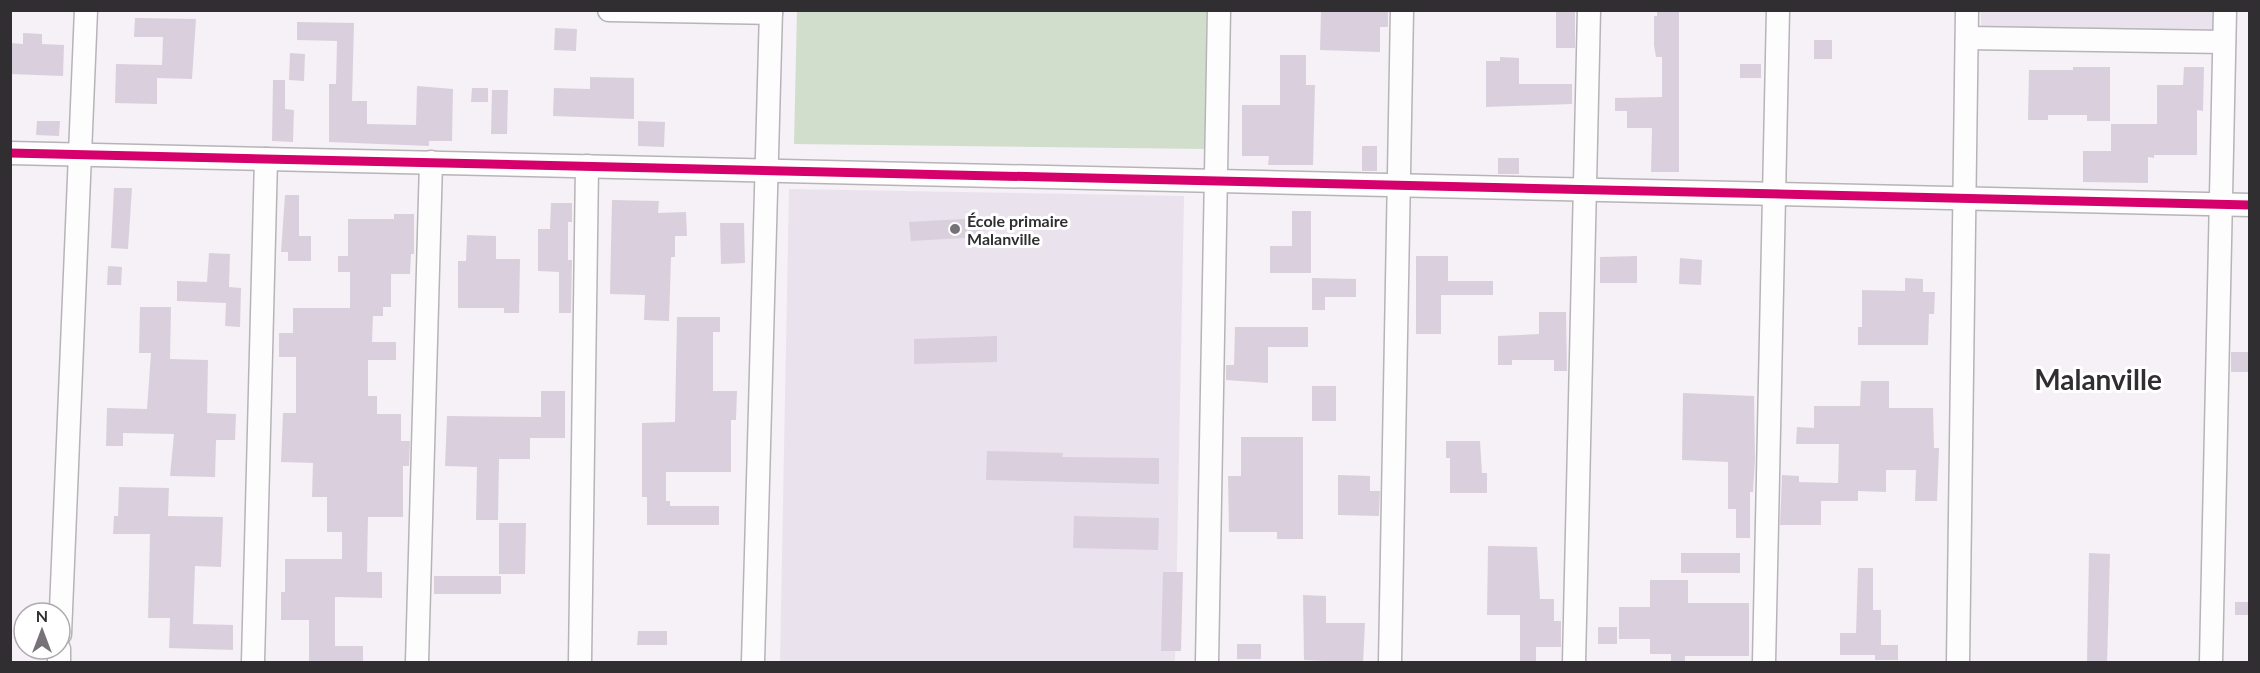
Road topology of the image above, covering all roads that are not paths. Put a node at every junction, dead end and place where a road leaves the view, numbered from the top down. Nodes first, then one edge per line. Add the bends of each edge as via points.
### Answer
1 (86, 10) edge
2 (609, 10) edge
3 (1220, 10) edge
4 (1402, 10) edge
5 (1589, 10) edge
6 (1778, 10) edge
7 (1968, 10) edge
8 (2224, 10) edge
9 (771, 12) edge
10 (1967, 38) junction
11 (2224, 42) junction
12 (10, 153) edge
13 (82, 155) junction
14 (266, 159) junction
15 (431, 162) junction
16 (587, 166) junction
17 (768, 170) junction
18 (1216, 181) junction
19 (1396, 185) junction
20 (1586, 189) junction
21 (1774, 194) junction
22 (1963, 198) junction
23 (2220, 204) junction
24 (2250, 205) edge
25 (62, 601) edge
26 (253, 663) edge
27 (417, 663) edge
28 (580, 663) edge
29 (753, 663) edge
30 (1207, 663) edge
31 (1390, 663) edge
32 (1574, 663) edge
33 (1764, 663) edge
34 (1958, 663) edge
35 (2211, 663) edge

1 - 13 street
2 - 9 street
3 - 18 street
4 - 19 street
5 - 20 street
6 - 21 street
7 - 10 street
8 - 11 street
9 - 17 street
10 - 11 street
10 - 22 street
11 - 23 street
12 - 13 street
13 - 14 street
13 - 25 street
14 - 15 street
14 - 26 street
15 - 16 street
15 - 27 street
16 - 17 street
16 - 28 street
17 - 18 street
17 - 29 street
18 - 19 street
18 - 30 street
19 - 20 street
19 - 31 street
20 - 21 street
20 - 32 street
21 - 22 street
21 - 33 street
22 - 23 street
22 - 34 street
23 - 24 street
23 - 35 street

